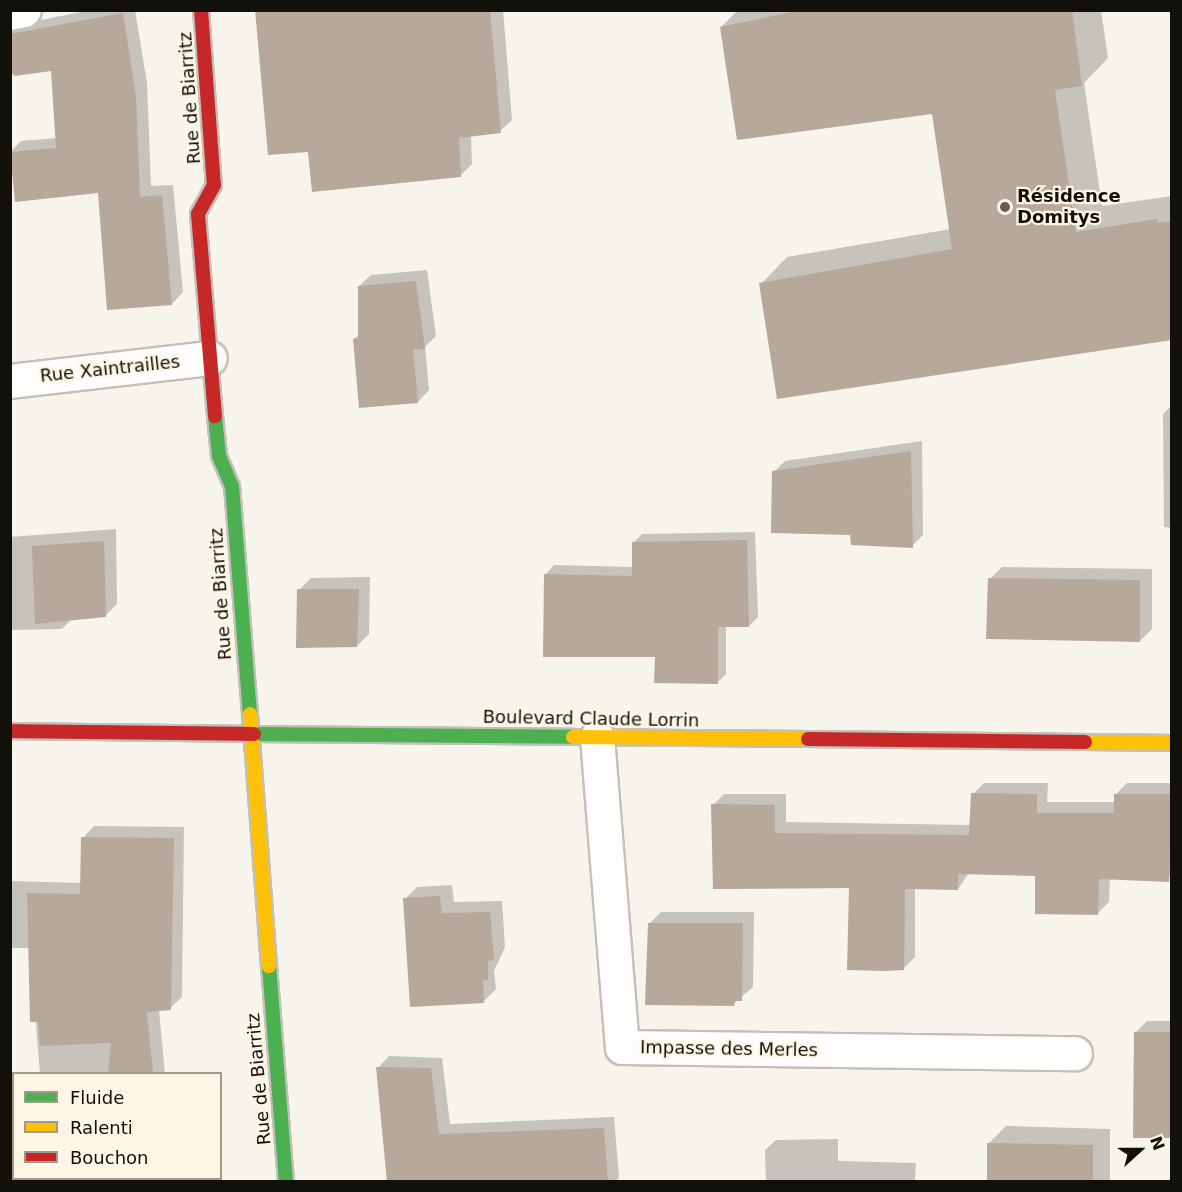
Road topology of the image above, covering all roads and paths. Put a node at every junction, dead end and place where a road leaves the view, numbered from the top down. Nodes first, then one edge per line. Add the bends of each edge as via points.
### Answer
1 (24, 10) edge
2 (201, 10) edge
3 (10, 13) edge
4 (210, 358) junction
5 (10, 381) edge
6 (10, 731) edge
7 (249, 733) junction
8 (597, 737) junction
9 (1172, 743) edge
10 (1075, 1053) dead end
11 (285, 1182) edge

1 - 3 street
2 - 4 street, Rue de Biarritz via 214,184 198,214
4 - 5 street, Rue Xaintrailles
4 - 7 street, Rue de Biarritz via 219,456 232,486
6 - 7 street, Boulevard Claude Lorrin
7 - 8 street, Boulevard Claude Lorrin
7 - 11 street, Rue de Biarritz
8 - 9 street, Boulevard Claude Lorrin
8 - 10 street, Impasse des Merles via 622,1047

